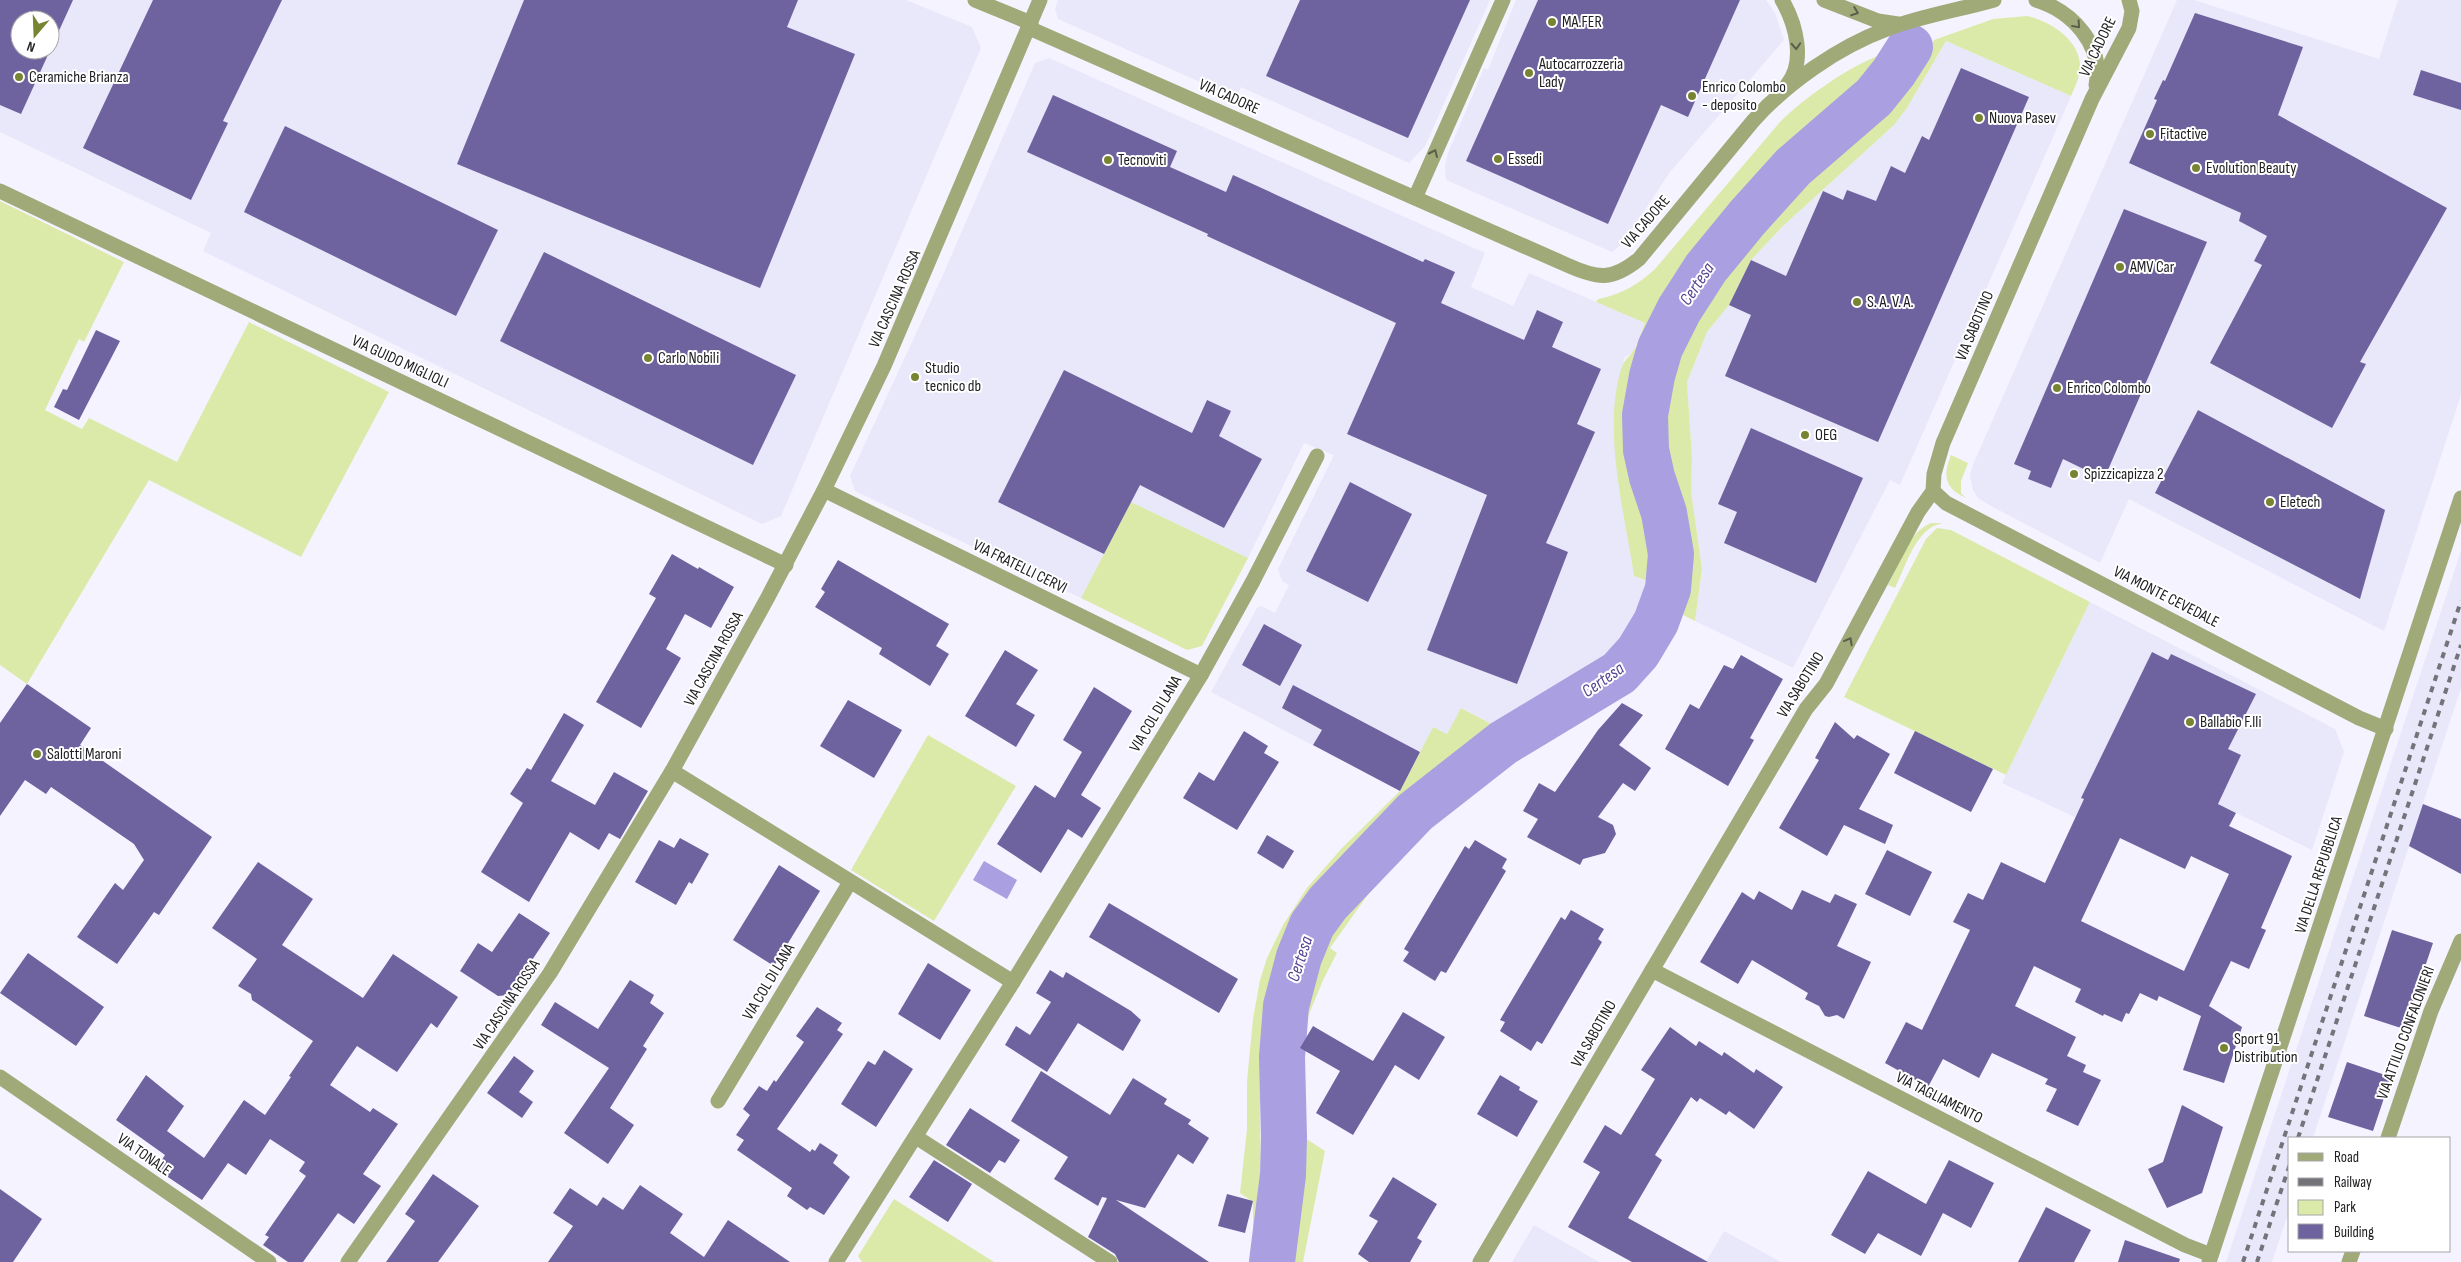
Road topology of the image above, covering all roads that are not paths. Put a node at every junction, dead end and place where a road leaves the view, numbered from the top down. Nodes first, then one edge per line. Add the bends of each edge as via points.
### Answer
1 (975, 0) edge
2 (1040, 0) edge
3 (1503, 0) edge
4 (1782, 0) edge
5 (1824, 0) edge
6 (1994, 0) edge
7 (2036, 0) edge
8 (2129, 0) edge
9 (1030, 26) junction
10 (1886, 26) junction
11 (1783, 90) junction
12 (2092, 99) junction
13 (0, 191) edge
14 (1414, 198) junction
15 (1317, 456) dead end
16 (824, 490) junction
17 (1933, 491) junction
18 (2461, 498) edge
19 (786, 565) junction
20 (1201, 675) junction
21 (2386, 729) junction
22 (672, 771) junction
23 (850, 882) junction
24 (2461, 941) edge
25 (1652, 970) junction
26 (1013, 982) junction
27 (0, 1077) edge
28 (718, 1101) dead end
29 (916, 1137) junction
30 (2388, 1137) edge
31 (2210, 1259) edge
32 (841, 1260) edge
33 (269, 1262) edge
34 (348, 1262) edge
35 (1110, 1262) edge
36 (1480, 1262) edge

1 - 9 street, VIA CADORE
2 - 9 street, VIA CASCINA ROSSA
14 -> 3 street
4 -> 11 street, VIA CADORE via 1790,16 1797,50 1792,77
5 -> 10 street
6 - 10 street, VIA CADORE
7 -> 12 street, VIA CADORE via 2070,17 2088,38 2098,72
8 - 12 street, VIA CADORE via 2132,11 2129,28
9 - 14 street, VIA CADORE
9 - 16 street, VIA CASCINA ROSSA via 899,332
10 - 11 street, VIA CADORE
11 - 14 street, VIA CADORE via 1748,127 1648,249 1628,267 1610,276 1578,270
12 - 17 street, VIA SABOTINO via 1943,443
13 - 19 street, VIA GUIDO MIGLIOLI
15 - 20 street, VIA COL DI LANA
16 - 19 street, VIA CASCINA ROSSA
16 - 20 street, VIA FRATELLI CERVI
17 - 21 street, VIA MONTE CEVEDALE via 1961,510 2359,718
25 -> 17 street, VIA SABOTINO via 1806,709 1826,684 1918,512
18 - 21 street, VIA DELLA REPUBBLICA
19 - 22 street, VIA CASCINA ROSSA
20 - 26 street, VIA COL DI LANA
21 - 31 street, VIA DELLA REPUBBLICA
22 - 23 street
22 - 34 street, VIA CASCINA ROSSA via 550,973
23 - 26 street
23 - 28 street, VIA COL DI LANA
24 - 30 street, VIA ATTILIO CONFALONIERI via 2431,1011
25 - 31 street, VIA TAGLIAMENTO
25 - 36 street, VIA SABOTINO
26 - 29 street, VIA COL DI LANA
27 - 33 street, VIA TONALE
29 - 32 street, VIA COL DI LANA
29 - 35 street

